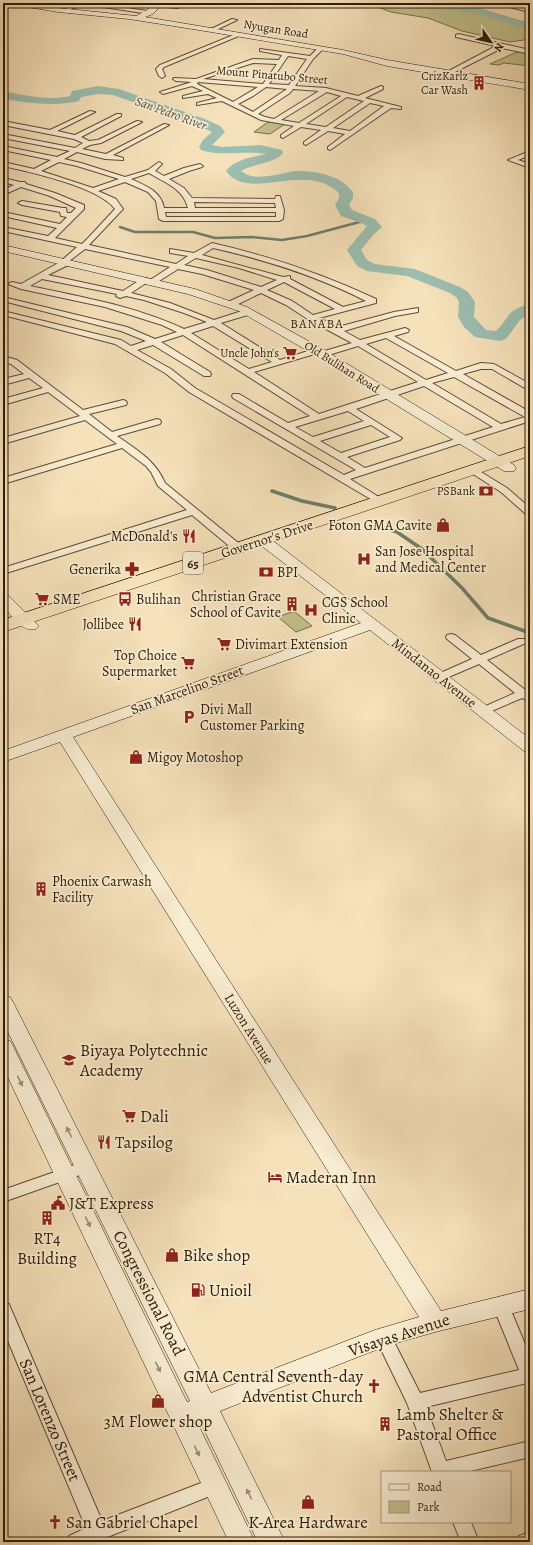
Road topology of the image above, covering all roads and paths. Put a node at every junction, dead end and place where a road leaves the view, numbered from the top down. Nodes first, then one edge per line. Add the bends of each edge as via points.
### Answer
1 (16, 3) edge
2 (83, 3) edge
3 (115, 3) edge
4 (142, 3) edge
5 (184, 3) edge
6 (496, 3) edge
7 (158, 4) edge
8 (107, 6) junction
9 (69, 8) dead end
10 (127, 9) junction
11 (530, 10) edge
12 (96, 11) dead end
13 (150, 12) junction
14 (141, 19) junction
15 (234, 20) dead end
16 (212, 30) junction
17 (238, 35) junction
18 (458, 36) dead end
19 (504, 45) dead end
20 (321, 48) junction
21 (262, 50) dead end
22 (530, 52) edge
23 (286, 54) junction
24 (311, 58) junction
25 (281, 62) junction
26 (234, 68) junction
27 (254, 68) dead end
28 (214, 74) junction
29 (447, 74) junction
30 (230, 75) dead end
31 (162, 76) dead end
32 (261, 77) dead end
33 (269, 77) junction
34 (176, 79) dead end
35 (195, 82) junction
36 (239, 83) junction
37 (265, 85) junction
38 (292, 87) junction
39 (349, 87) dead end
40 (530, 87) edge
41 (381, 88) dead end
42 (326, 90) junction
43 (163, 92) dead end
44 (218, 92) junction
45 (338, 93) junction
46 (346, 95) junction
47 (185, 97) dead end
48 (358, 98) junction
49 (224, 99) junction
50 (369, 101) junction
51 (199, 104) dead end
52 (234, 104) junction
53 (389, 106) junction
54 (399, 108) dead end
55 (92, 112) dead end
56 (255, 114) junction
57 (119, 115) dead end
58 (243, 117) dead end
59 (275, 121) junction
60 (139, 122) dead end
61 (3, 123) edge
62 (166, 125) dead end
63 (300, 125) junction
64 (27, 127) junction
65 (326, 129) junction
66 (51, 132) junction
67 (351, 133) junction
68 (283, 136) dead end
69 (5, 137) edge
70 (76, 137) junction
71 (88, 143) junction
72 (306, 143) dead end
73 (3, 148) edge
74 (330, 148) dead end
75 (77, 150) junction
76 (530, 154) edge
77 (105, 156) junction
78 (121, 159) dead end
79 (58, 160) junction
80 (3, 164) edge
81 (159, 164) dead end
82 (200, 166) dead end
83 (530, 166) edge
84 (35, 171) junction
85 (150, 171) junction
86 (46, 174) junction
87 (125, 179) junction
88 (163, 179) junction
89 (3, 180) edge
90 (21, 184) junction
91 (93, 190) junction
92 (45, 192) junction
93 (3, 193) edge
94 (191, 200) junction
95 (22, 203) junction
96 (161, 210) junction
97 (193, 210) junction
98 (280, 210) junction
99 (3, 214) edge
100 (72, 216) junction
101 (62, 227) junction
102 (3, 229) edge
103 (50, 239) junction
104 (83, 246) junction
105 (3, 248) edge
106 (173, 250) dead end
107 (195, 255) junction
108 (65, 262) junction
109 (176, 266) junction
110 (308, 271) junction
111 (40, 276) junction
112 (283, 280) junction
113 (150, 281) junction
114 (261, 290) junction
115 (124, 294) junction
116 (3, 299) edge
117 (232, 304) junction
118 (342, 310) junction
119 (415, 310) dead end
120 (97, 312) junction
121 (248, 312) junction
122 (3, 313) edge
123 (312, 318) junction
124 (214, 323) junction
125 (337, 330) junction
126 (405, 330) dead end
127 (185, 333) junction
128 (387, 335) junction
129 (155, 342) junction
130 (359, 343) junction
131 (131, 349) junction
132 (319, 353) junction
133 (3, 359) edge
134 (279, 363) junction
135 (247, 372) junction
136 (455, 373) junction
137 (207, 374) dead end
138 (30, 375) junction
139 (3, 382) edge
140 (424, 383) junction
141 (530, 388) edge
142 (49, 389) junction
143 (386, 394) junction
144 (236, 396) dead end
145 (3, 402) edge
146 (123, 403) dead end
147 (349, 408) junction
148 (85, 415) junction
149 (317, 417) junction
150 (530, 417) edge
151 (157, 422) dead end
152 (372, 422) junction
153 (287, 426) junction
154 (499, 427) junction
155 (110, 434) junction
156 (462, 439) junction
157 (3, 441) edge
158 (311, 441) junction
159 (124, 445) junction
160 (530, 451) edge
161 (340, 457) junction
162 (530, 461) edge
163 (503, 465) junction
164 (364, 471) junction
165 (478, 473) junction
166 (343, 478) junction
167 (3, 481) edge
168 (379, 501) junction
169 (194, 511) junction
170 (530, 513) edge
171 (267, 543) junction
172 (238, 548) junction
173 (3, 571) edge
174 (3, 598) edge
175 (27, 622) junction
176 (372, 624) junction
177 (3, 626) edge
178 (3, 635) edge
179 (451, 637) dead end
180 (522, 641) dead end
181 (478, 659) junction
182 (440, 677) junction
183 (528, 694) edge
184 (483, 711) junction
185 (64, 736) junction
186 (530, 747) edge
187 (3, 757) edge
188 (3, 1002) edge
189 (3, 1046) edge
190 (86, 1167) junction
191 (65, 1174) junction
192 (3, 1196) edge
193 (530, 1300) edge
194 (501, 1306) junction
195 (3, 1308) edge
196 (435, 1322) junction
197 (383, 1337) junction
198 (530, 1376) edge
199 (415, 1402) junction
200 (205, 1405) junction
201 (181, 1415) junction
202 (530, 1449) edge
203 (441, 1471) edge
204 (214, 1486) junction
205 (462, 1523) edge
206 (97, 1532) junction
207 (530, 1541) edge
208 (76, 1542) edge
209 (242, 1542) edge
210 (272, 1542) edge
211 (470, 1542) edge
212 (526, 1542) edge

1 - 14 street, Nyugan Road
2 - 8 street
2 - 9 street
3 - 8 street
4 - 10 street
5 - 7 street via 178,6
6 - 11 street
7 - 13 street
8 - 10 street
8 - 12 street
10 - 13 street
13 - 14 street via 158,13
14 - 16 street, Nyugan Road
15 - 16 street
16 - 17 street, Nyugan Road
17 - 20 street, Nyugan Road
17 - 31 street via 162,66 159,69
18 - 22 street
19 - 29 street
20 - 24 street
20 - 29 street, Nyugan Road
21 - 23 street
23 - 24 street
23 - 25 street
24 - 38 street
25 - 26 street via 253,61
25 - 33 street via 271,69
26 - 27 street
26 - 28 street
28 - 30 street
28 - 35 street
29 - 40 street, Nyugan Road
32 - 33 street
33 - 37 street
34 - 35 street, Mount Pinatubo Street
35 - 36 street, Mount Pinatubo Street
35 - 43 street
35 - 44 street
36 - 37 street, Mount Pinatubo Street
36 - 44 street
37 - 38 street, Mount Pinatubo Street
37 - 52 street
38 - 42 street, Mount Pinatubo Street
38 - 56 street
39 - 45 street
41 - 48 street
42 - 45 street, Mount Pinatubo Street
42 - 59 street
44 - 47 street
44 - 49 street
45 - 46 street, Mount Pinatubo Street
46 - 48 street, Mount Pinatubo Street
46 - 63 street
48 - 50 street, Mount Pinatubo Street
49 - 51 street
49 - 52 street
50 - 53 street, Mount Pinatubo Street
50 - 65 street
52 - 56 street
53 - 54 street, Mount Pinatubo Street
53 - 67 street
55 - 66 street
56 - 58 street
56 - 59 street via 263,119
57 - 70 street
59 - 63 street
60 - 71 street via 100,142
61 - 64 street
62 - 77 street
63 - 65 street
63 - 68 street
64 - 66 street
64 - 69 street
65 - 67 street
65 - 72 street
66 - 70 street
67 - 74 street
69 - 75 street
70 - 71 street
71 - 75 street
73 - 79 street
75 - 77 street
75 - 79 street
76 - 83 street via 512,160
77 - 78 street
79 - 84 street
79 - 87 street
80 - 84 street
81 - 85 street
82 - 88 street via 191,167
84 - 86 street
85 - 87 street
85 - 88 street
86 - 90 street
86 - 91 street
87 - 91 street
87 - 96 street via 150,191 159,200
88 - 94 street via 177,185
89 - 90 street
90 - 92 street
90 - 93 street
91 - 104 street via 113,201 119,209
92 - 95 street
92 - 100 street via 81,207
94 - 97 street
94 - 98 street via 278,199
95 - 99 street
95 - 100 street via 63,210 64,214
96 - 97 street
96 - 98 street via 163,219 237,220 279,219
97 - 98 street
99 - 101 street
100 - 101 street
101 - 103 street
102 - 103 street
103 - 104 street
104 - 108 street
104 - 109 street
105 - 108 street, Old Bulihan Road
106 - 107 street
107 - 109 street
107 - 110 street via 212,245 264,256
107 - 112 street
108 - 111 street
108 - 113 street, Old Bulihan Road
109 - 113 street
109 - 114 street
110 - 112 street
110 - 118 street via 372,301
111 - 115 street
111 - 120 street via 17,285
112 - 114 street
112 - 118 street
113 - 115 street
113 - 117 street, Old Bulihan Road
114 - 117 street
114 - 123 street via 289,303
115 - 120 street
115 - 124 street via 185,311
116 - 120 street via 41,309
117 - 121 street, Old Bulihan Road
118 - 123 street
119 - 125 street
120 - 127 street via 165,323
120 - 129 street via 124,329
121 - 124 street
121 - 132 street, Old Bulihan Road
122 - 131 street via 118,342
123 - 125 street
124 - 127 street
124 - 134 street
125 - 130 street
126 - 128 street
127 - 129 street
127 - 135 street
128 - 130 street
128 - 136 street
129 - 131 street
129 - 137 street
130 - 132 street
130 - 140 street
131 - 166 street via 168,371 192,390
132 - 134 street
132 - 143 street, Old Bulihan Road
133 - 138 street via 14,362
134 - 135 street
135 - 149 street
136 - 140 street
136 - 141 street via 481,366 494,367
136 - 150 street
138 - 139 street
138 - 142 street
140 - 143 street
140 - 154 street
142 - 145 street
142 - 148 street
143 - 147 street
143 - 156 street, Old Bulihan Road
144 - 153 street
146 - 148 street
147 - 149 street
147 - 152 street
148 - 155 street
148 - 157 street
149 - 153 street
150 - 154 street
151 - 155 street
152 - 158 street
152 - 161 street via 397,438
153 - 158 street
154 - 156 street
155 - 159 street
156 - 163 street, Old Bulihan Road
156 - 164 street
158 - 161 street
159 - 167 street
159 - 169 street via 149,464 161,484
160 - 163 highway, Governor's Drive / 65
161 - 164 street
162 - 163 highway, Governor's Drive / 65
163 - 165 highway, Governor's Drive / 65
164 - 166 street
165 - 168 highway, Governor's Drive / 65
165 - 170 street via 504,490
165 - 171 highway, Governor's Drive / 65
166 - 168 street
168 - 171 highway, Governor's Drive / 65
169 - 172 street
169 - 173 street
171 - 172 highway, Governor's Drive / 65
171 - 175 highway, Governor's Drive / 65
171 - 176 street, Mindanao Avenue
172 - 175 highway, Governor's Drive / 65
174 - 175 street
175 - 177 highway, Governor's Drive / 65
175 - 178 highway, Governor's Drive / 65
176 - 182 street, Mindanao Avenue
176 - 185 street, San Marcelino Street
179 - 181 street
180 - 181 street
181 - 182 street
181 - 183 street
182 - 184 street, Mindanao Avenue
183 - 184 street
184 - 186 street, Mindanao Avenue
185 - 187 street, San Marcelino Street
185 - 196 street, Luzon Avenue
190 -> 188 street, Congressional Road
189 -> 191 street, Congressional Road
190 - 191 street
190 - 200 street, Congressional Road
191 - 192 street
191 -> 201 street, Congressional Road
193 - 194 street, Visayas Avenue
194 - 196 street, Visayas Avenue
194 - 198 street
195 - 206 street, San Lorenzo Street
196 - 197 street, Visayas Avenue
197 - 199 street
197 - 200 street, Visayas Avenue
198 - 199 street
199 - 203 street
200 - 201 street, Visayas Avenue
210 -> 200 street, Congressional Road
201 -> 204 street, Congressional Road
202 - 203 street
204 - 206 street
204 - 209 street, Congressional Road
205 - 211 street
206 - 208 street
207 - 212 street

